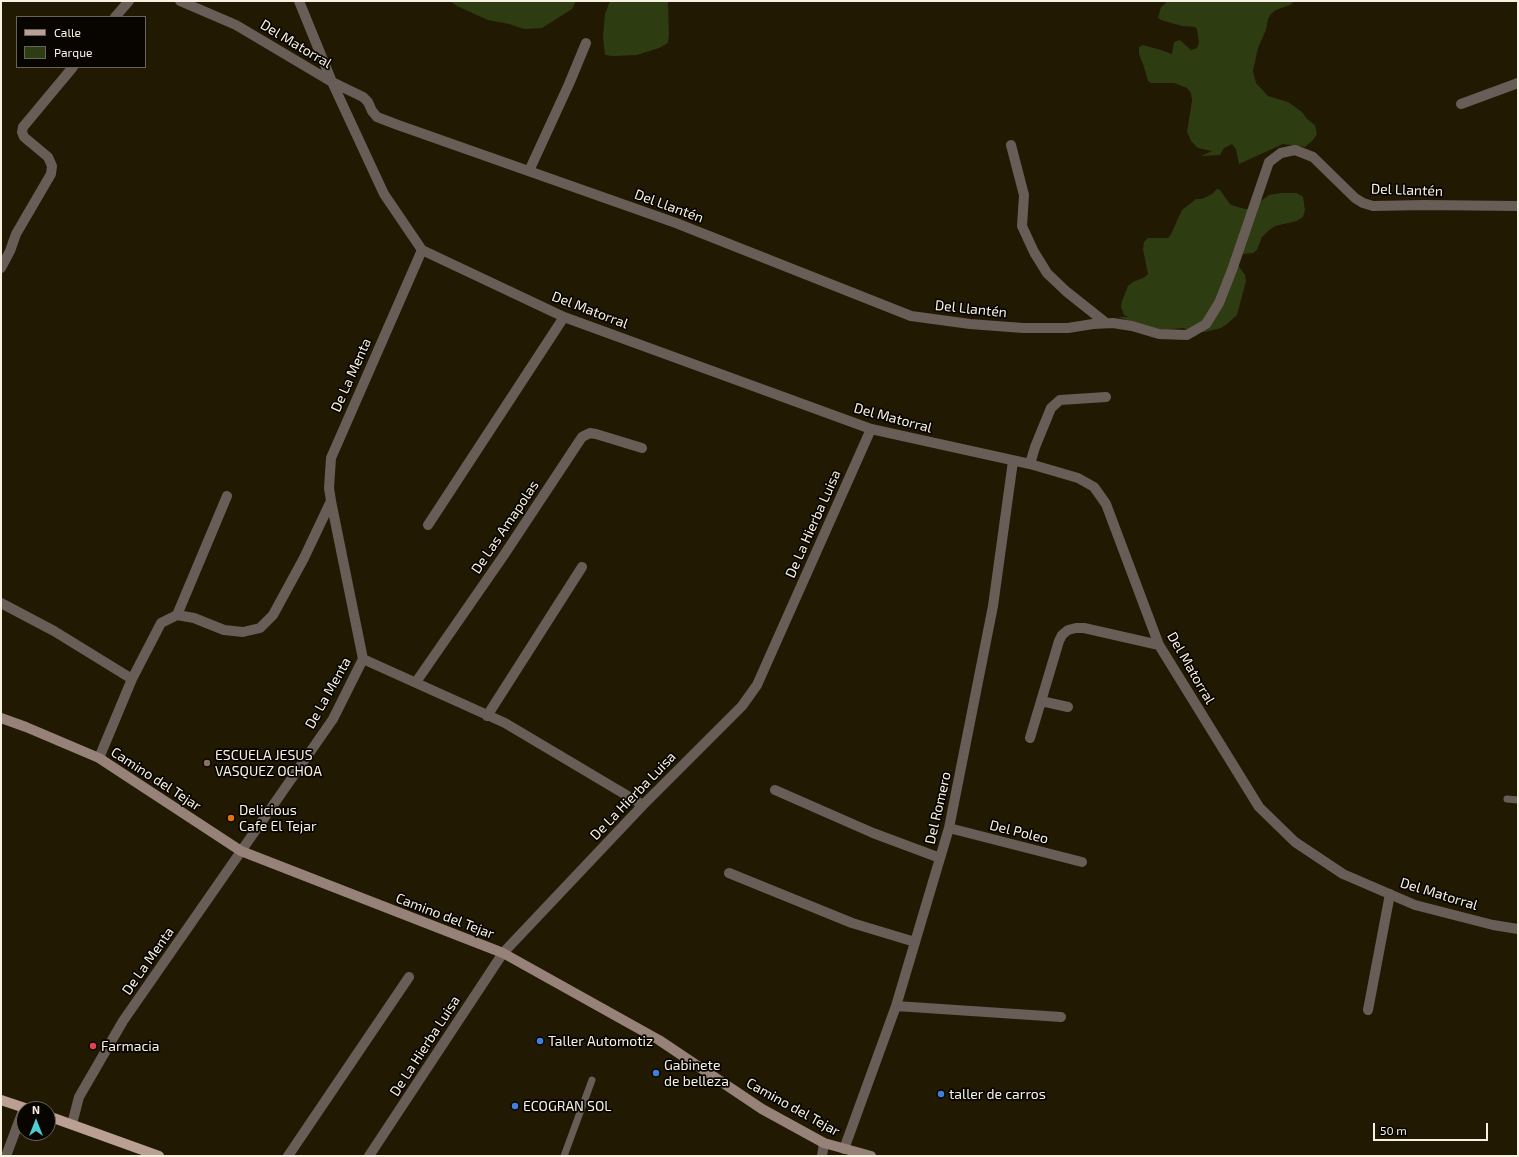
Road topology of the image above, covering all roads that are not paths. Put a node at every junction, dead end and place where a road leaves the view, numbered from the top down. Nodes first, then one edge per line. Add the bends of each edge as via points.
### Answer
1 (129, 1) edge
2 (180, 1) edge
3 (298, 1) edge
4 (117, 16) edge
5 (586, 43) dead end
6 (72, 68) edge
7 (332, 82) junction
8 (1518, 84) edge
9 (1461, 104) dead end
10 (1010, 145) dead end
11 (529, 171) junction
12 (1518, 206) edge
13 (422, 250) junction
14 (1, 268) edge
15 (564, 317) junction
16 (1106, 322) junction
17 (1106, 396) dead end
18 (871, 429) junction
19 (642, 448) dead end
20 (1013, 461) junction
21 (1030, 464) junction
22 (228, 496) dead end
23 (331, 501) junction
24 (428, 525) dead end
25 (582, 567) dead end
26 (1, 603) edge
27 (176, 615) junction
28 (1159, 645) junction
29 (363, 659) junction
30 (132, 679) junction
31 (416, 682) junction
32 (1041, 701) junction
33 (1068, 707) dead end
34 (487, 716) junction
35 (1, 718) edge
36 (1030, 738) dead end
37 (99, 758) junction
38 (775, 790) dead end
39 (1507, 799) dead end
40 (1518, 800) edge
41 (643, 805) junction
42 (949, 828) junction
43 (241, 851) junction
44 (940, 858) junction
45 (1082, 862) dead end
46 (729, 873) dead end
47 (1390, 894) junction
48 (1518, 929) edge
49 (915, 942) junction
50 (503, 953) junction
51 (409, 977) dead end
52 (896, 1006) junction
53 (1368, 1010) dead end
54 (1062, 1017) dead end
55 (592, 1080) dead end
56 (1, 1100) edge
57 (16, 1105) edge
58 (56, 1119) edge
59 (72, 1124) junction
60 (16, 1132) edge
61 (824, 1143) junction
62 (844, 1150) junction
63 (6, 1156) edge
64 (159, 1156) edge
65 (288, 1156) edge
66 (369, 1156) edge
67 (564, 1156) edge
68 (822, 1156) edge
69 (871, 1156) edge

1 - 4 street
2 - 7 street, Del Matorral via 236,25
3 - 7 street
5 - 11 street via 570,84
6 - 14 street via 23,126 24,137 48,157 52,166 51,174 16,234
7 - 11 street, Del Llantén via 363,97 377,117
7 - 13 street, Del Matorral via 384,194
8 - 9 street
10 - 16 street via 1024,195 1022,226 1034,252 1047,273 1066,292
11 - 16 street, Del Llantén via 683,226 912,316 1023,328 1068,328
12 - 16 street, Del Llantén via 1373,206 1355,198 1313,157 1295,150 1281,153 1269,162 1232,270 1219,303 1206,324 1187,335 1159,334
13 - 15 street, Del Matorral
13 - 23 street, De La Menta via 331,458
15 - 18 street, Del Matorral
15 - 24 street
17 - 21 street via 1060,400 1050,408
18 - 20 street, Del Matorral
18 - 41 street, De La Hierba Luisa via 757,685 742,706
19 - 31 street, De Las Amapolas via 596,434 582,437
20 - 21 street, Del Matorral
20 - 42 street, Del Romero via 993,606
21 - 28 street, Del Matorral via 1078,478 1094,487 1106,504
22 - 27 street
23 - 27 street via 273,615 260,628 244,632 224,630 194,618
23 - 29 street, De La Menta
25 - 34 street
26 - 30 street via 54,630
27 - 30 street via 161,623
28 - 32 street via 1084,628 1068,630 1059,641
28 - 47 street, Del Matorral via 1259,807 1295,842 1343,874
29 - 31 street
29 - 43 street, De La Menta via 333,719
30 - 37 street
31 - 34 street
32 - 33 street
32 - 36 street
34 - 41 street via 505,723
35 - 37 street, Camino del Tejar
37 - 43 street, Camino del Tejar
38 - 44 street via 873,833
39 - 40 lane
41 - 50 street, De La Hierba Luisa
42 - 44 street, Del Romero
42 - 45 street, Del Poleo
43 - 50 street, Camino del Tejar
43 - 59 street, De La Menta via 123,1021 80,1097
44 - 49 street, Del Romero
46 - 49 street via 852,923
47 - 48 street, Del Matorral via 1415,905
47 - 53 street
49 - 52 street, Del Romero
50 - 61 street, Camino del Tejar via 659,1040 762,1109
50 - 66 street, De La Hierba Luisa
51 - 65 street
52 - 54 street
52 - 62 street, Del Romero
55 - 67 lane
56 - 57 main road
58 - 59 main road
59 - 64 main road
60 - 63 street
61 - 62 street, Camino del Tejar
61 - 68 street
62 - 69 street, Camino del Tejar

